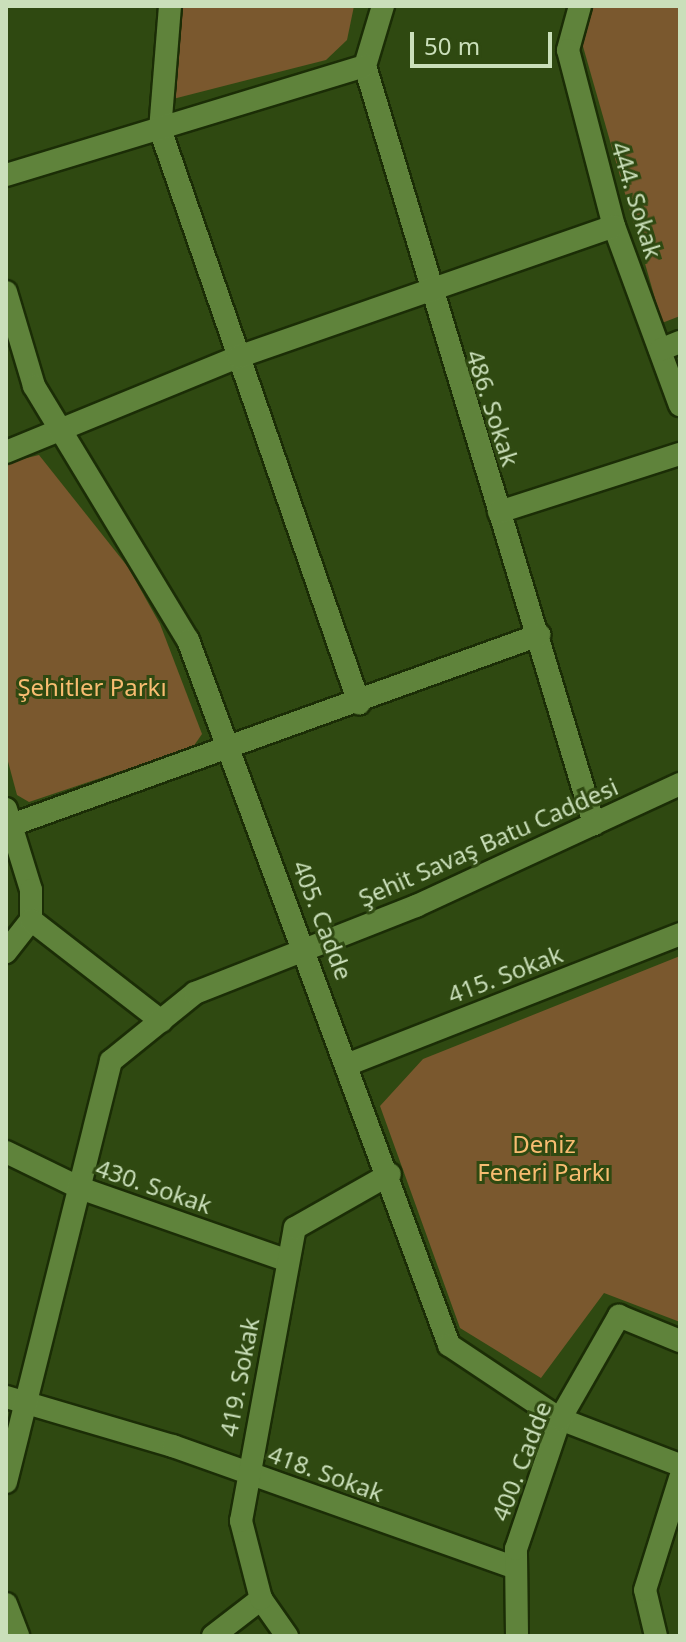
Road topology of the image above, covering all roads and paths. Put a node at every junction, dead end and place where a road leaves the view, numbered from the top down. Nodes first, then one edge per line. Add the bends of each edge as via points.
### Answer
1 (170, 6) edge
2 (383, 6) edge
3 (580, 6) edge
4 (365, 66) junction
5 (160, 129) junction
6 (6, 175) edge
7 (614, 226) junction
8 (428, 288) junction
9 (6, 292) edge
10 (670, 346) edge
11 (238, 357) junction
12 (680, 405) edge
13 (63, 433) junction
14 (6, 452) edge
15 (680, 454) edge
16 (499, 512) junction
17 (539, 635) junction
18 (359, 703) junction
19 (231, 751) junction
20 (680, 784) edge
21 (7, 821) edge
22 (594, 824) junction
23 (31, 920) junction
24 (680, 934) edge
25 (307, 949) junction
26 (6, 952) edge
27 (161, 1021) junction
28 (349, 1064) junction
29 (6, 1152) edge
30 (390, 1174) junction
31 (80, 1188) junction
32 (288, 1261) junction
33 (680, 1341) edge
34 (6, 1397) edge
35 (30, 1402) junction
36 (560, 1419) junction
37 (680, 1465) edge
38 (248, 1473) junction
39 (680, 1478) edge
40 (6, 1482) edge
41 (512, 1567) junction
42 (261, 1599) junction
43 (6, 1604) edge
44 (18, 1636) edge
45 (213, 1636) edge
46 (287, 1636) edge
47 (517, 1636) edge
48 (656, 1636) edge

1 - 5 street
2 - 4 street
3 - 7 street, 444. Sokak via 568,50
4 - 5 street
4 - 8 street, 486. Sokak
5 - 6 street
5 - 11 street
7 - 8 street
7 - 10 street, 444. Sokak
8 - 11 street
8 - 16 street, 486. Sokak
9 - 13 street, 405. Cadde via 34,386
10 - 12 street, 444. Sokak
11 - 13 street
11 - 18 street
13 - 14 street
13 - 19 street, 405. Cadde via 188,640
15 - 16 street
16 - 17 street, 486. Sokak
17 - 18 street
17 - 22 street, 486. Sokak
18 - 19 street
19 - 21 street
19 - 25 street, 405. Cadde
20 - 22 street, Şehit Savaş Batu Caddesi
21 - 23 street via 31,890
22 - 25 street, Şehit Savaş Batu Caddesi
23 - 26 street
23 - 27 street
24 - 28 street, 415. Sokak
25 - 27 street, Şehit Savaş Batu Caddesi via 195,993
25 - 28 street, 405. Cadde
27 - 31 street, Şehit Savaş Batu Caddesi via 111,1061
28 - 30 street, 405. Cadde
29 - 31 street, 430. Sokak
30 - 32 street, 419. Sokak via 295,1228
30 - 36 street, 405. Cadde via 449,1345
31 - 32 street, 430. Sokak
31 - 35 street, Şehit Savaş Batu Caddesi
32 - 38 street, 419. Sokak
33 - 36 street, 400. Cadde via 619,1316
34 - 35 street, 418. Sokak
35 - 38 street, 418. Sokak
35 - 40 street, Şehit Savaş Batu Caddesi
36 - 37 street, 405. Cadde
36 - 41 street, 400. Cadde
38 - 41 street, 418. Sokak
38 - 42 street, 419. Sokak via 241,1521
39 - 48 street via 645,1590
41 - 47 street, 400. Cadde
42 - 45 street
42 - 46 street, 419. Sokak
43 - 44 street

